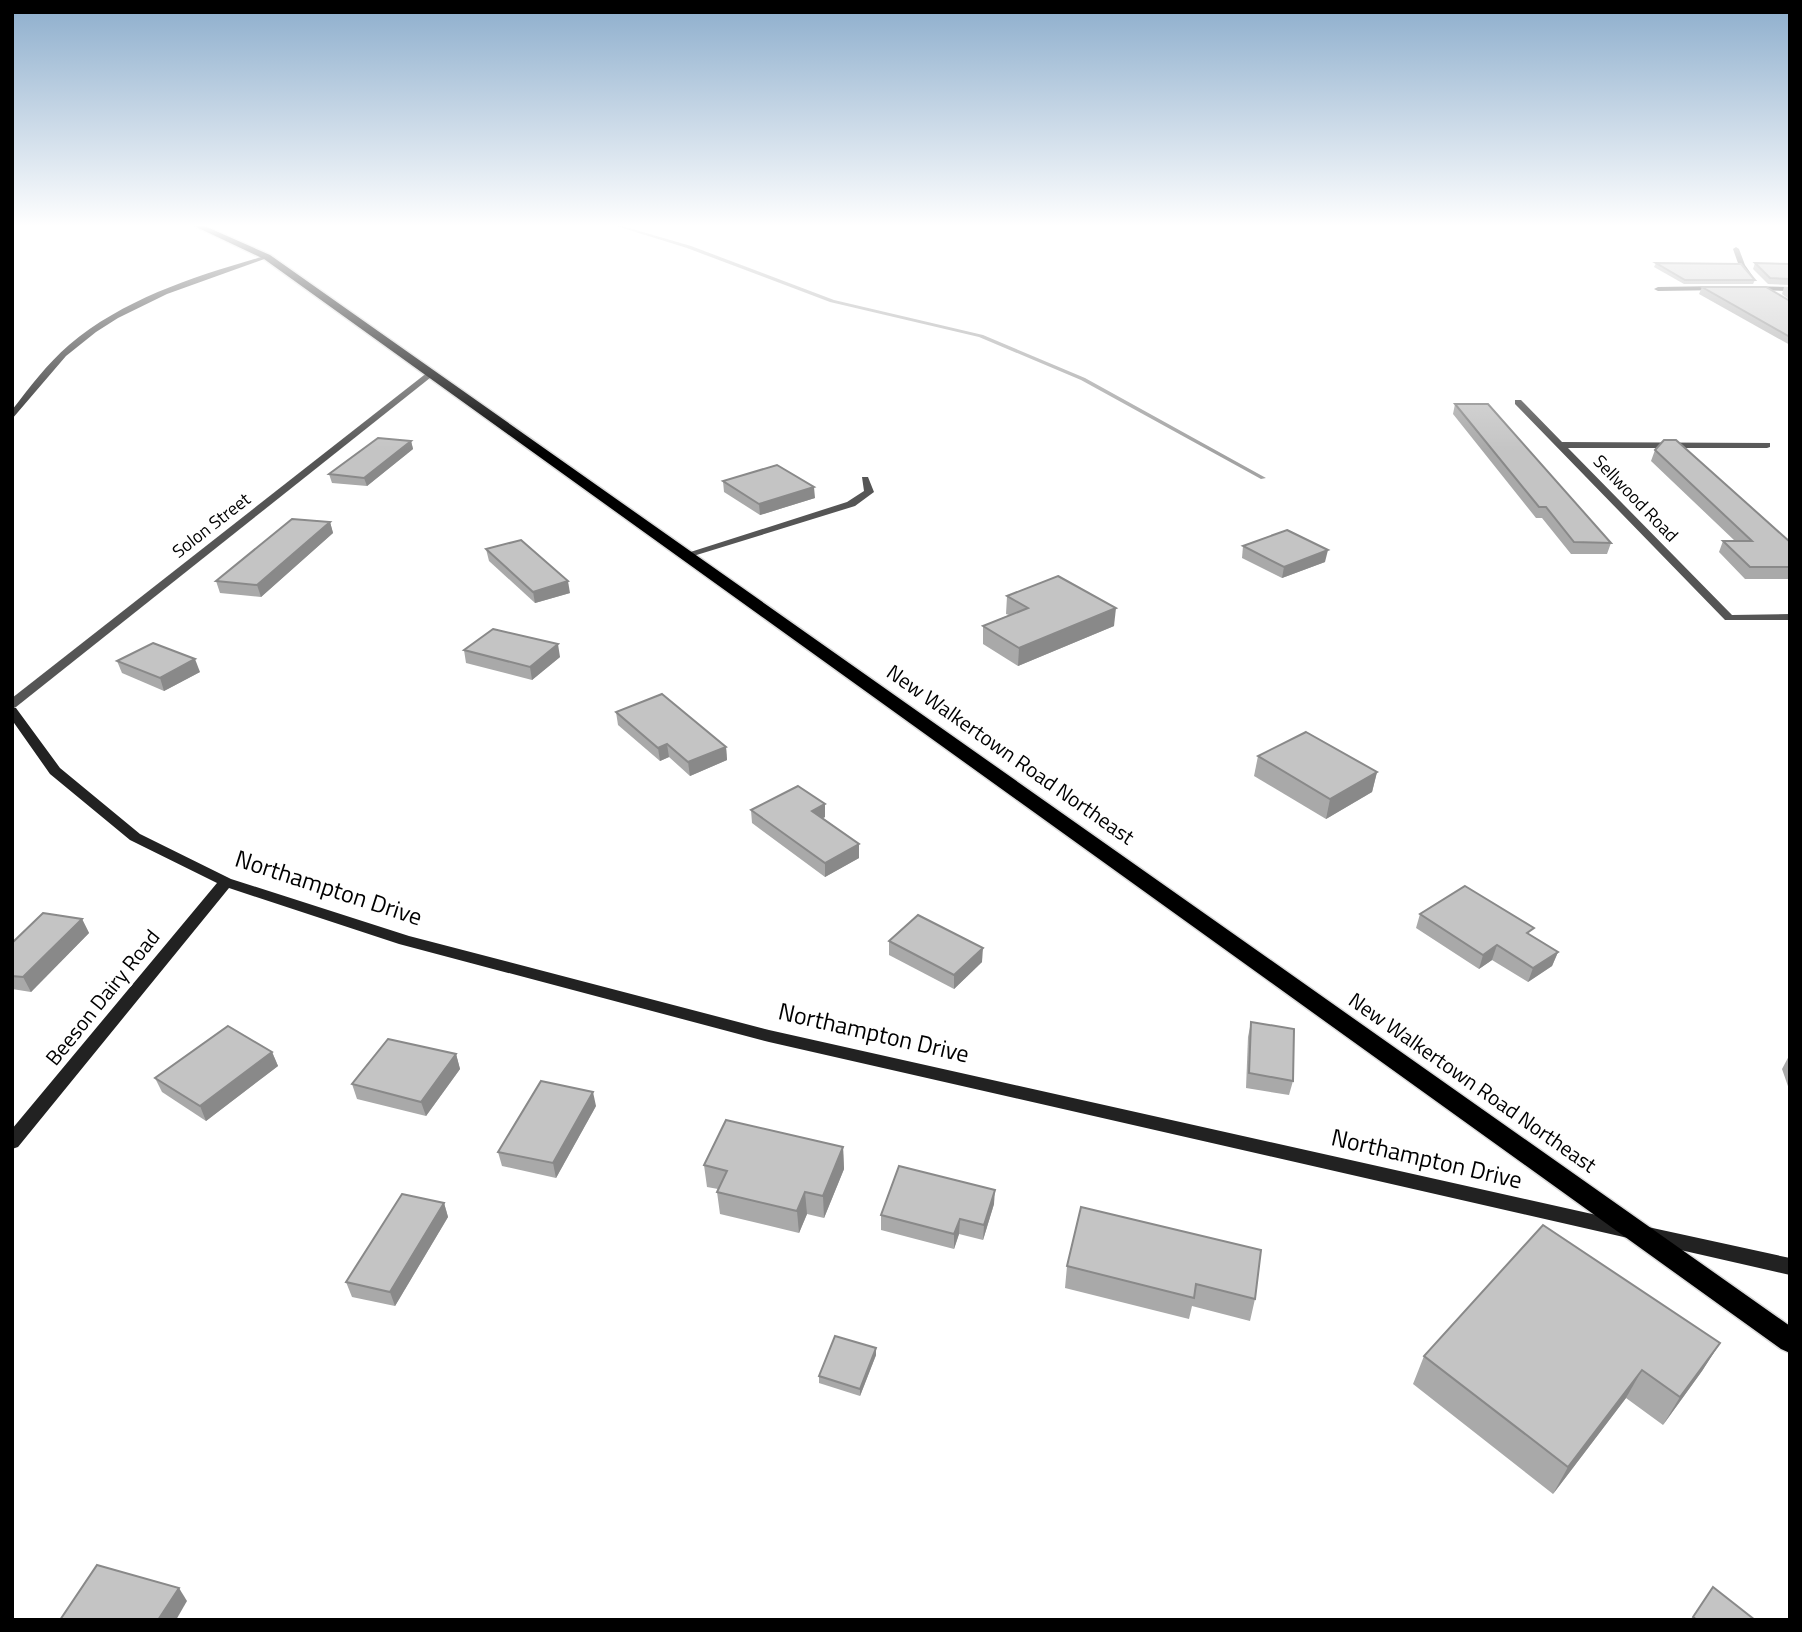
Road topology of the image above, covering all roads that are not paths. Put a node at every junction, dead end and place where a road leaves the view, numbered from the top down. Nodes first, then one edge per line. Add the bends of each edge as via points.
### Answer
1 (150, 300) edge
2 (327, 300) edge
3 (431, 374) junction
4 (1518, 402) dead end
5 (12, 416) edge
6 (1560, 445) junction
7 (1767, 445) dead end
8 (865, 480) dead end
9 (686, 555) junction
10 (1790, 617) edge
11 (12, 704) edge
12 (12, 711) edge
13 (226, 882) junction
14 (12, 1142) edge
15 (1640, 1233) junction
16 (1790, 1267) edge
17 (1790, 1341) edge

1 - 5 street via 91,333 53,365
2 - 3 main road, New Walkertown Road Northeast
3 - 9 main road, New Walkertown Road Northeast
3 - 11 street, Solon Street
4 - 6 street, Sellwood Road
6 - 7 street
6 - 10 street, Sellwood Road via 1729,618
8 - 9 street via 869,492 851,503
9 - 15 main road, New Walkertown Road Northeast
12 - 13 street, Northampton Drive via 55,771 135,837
13 - 14 street, Beeson Dairy Road
13 - 15 street, Northampton Drive via 405,940 769,1035
15 - 16 street, Northampton Drive
15 - 17 main road, New Walkertown Road Northeast

